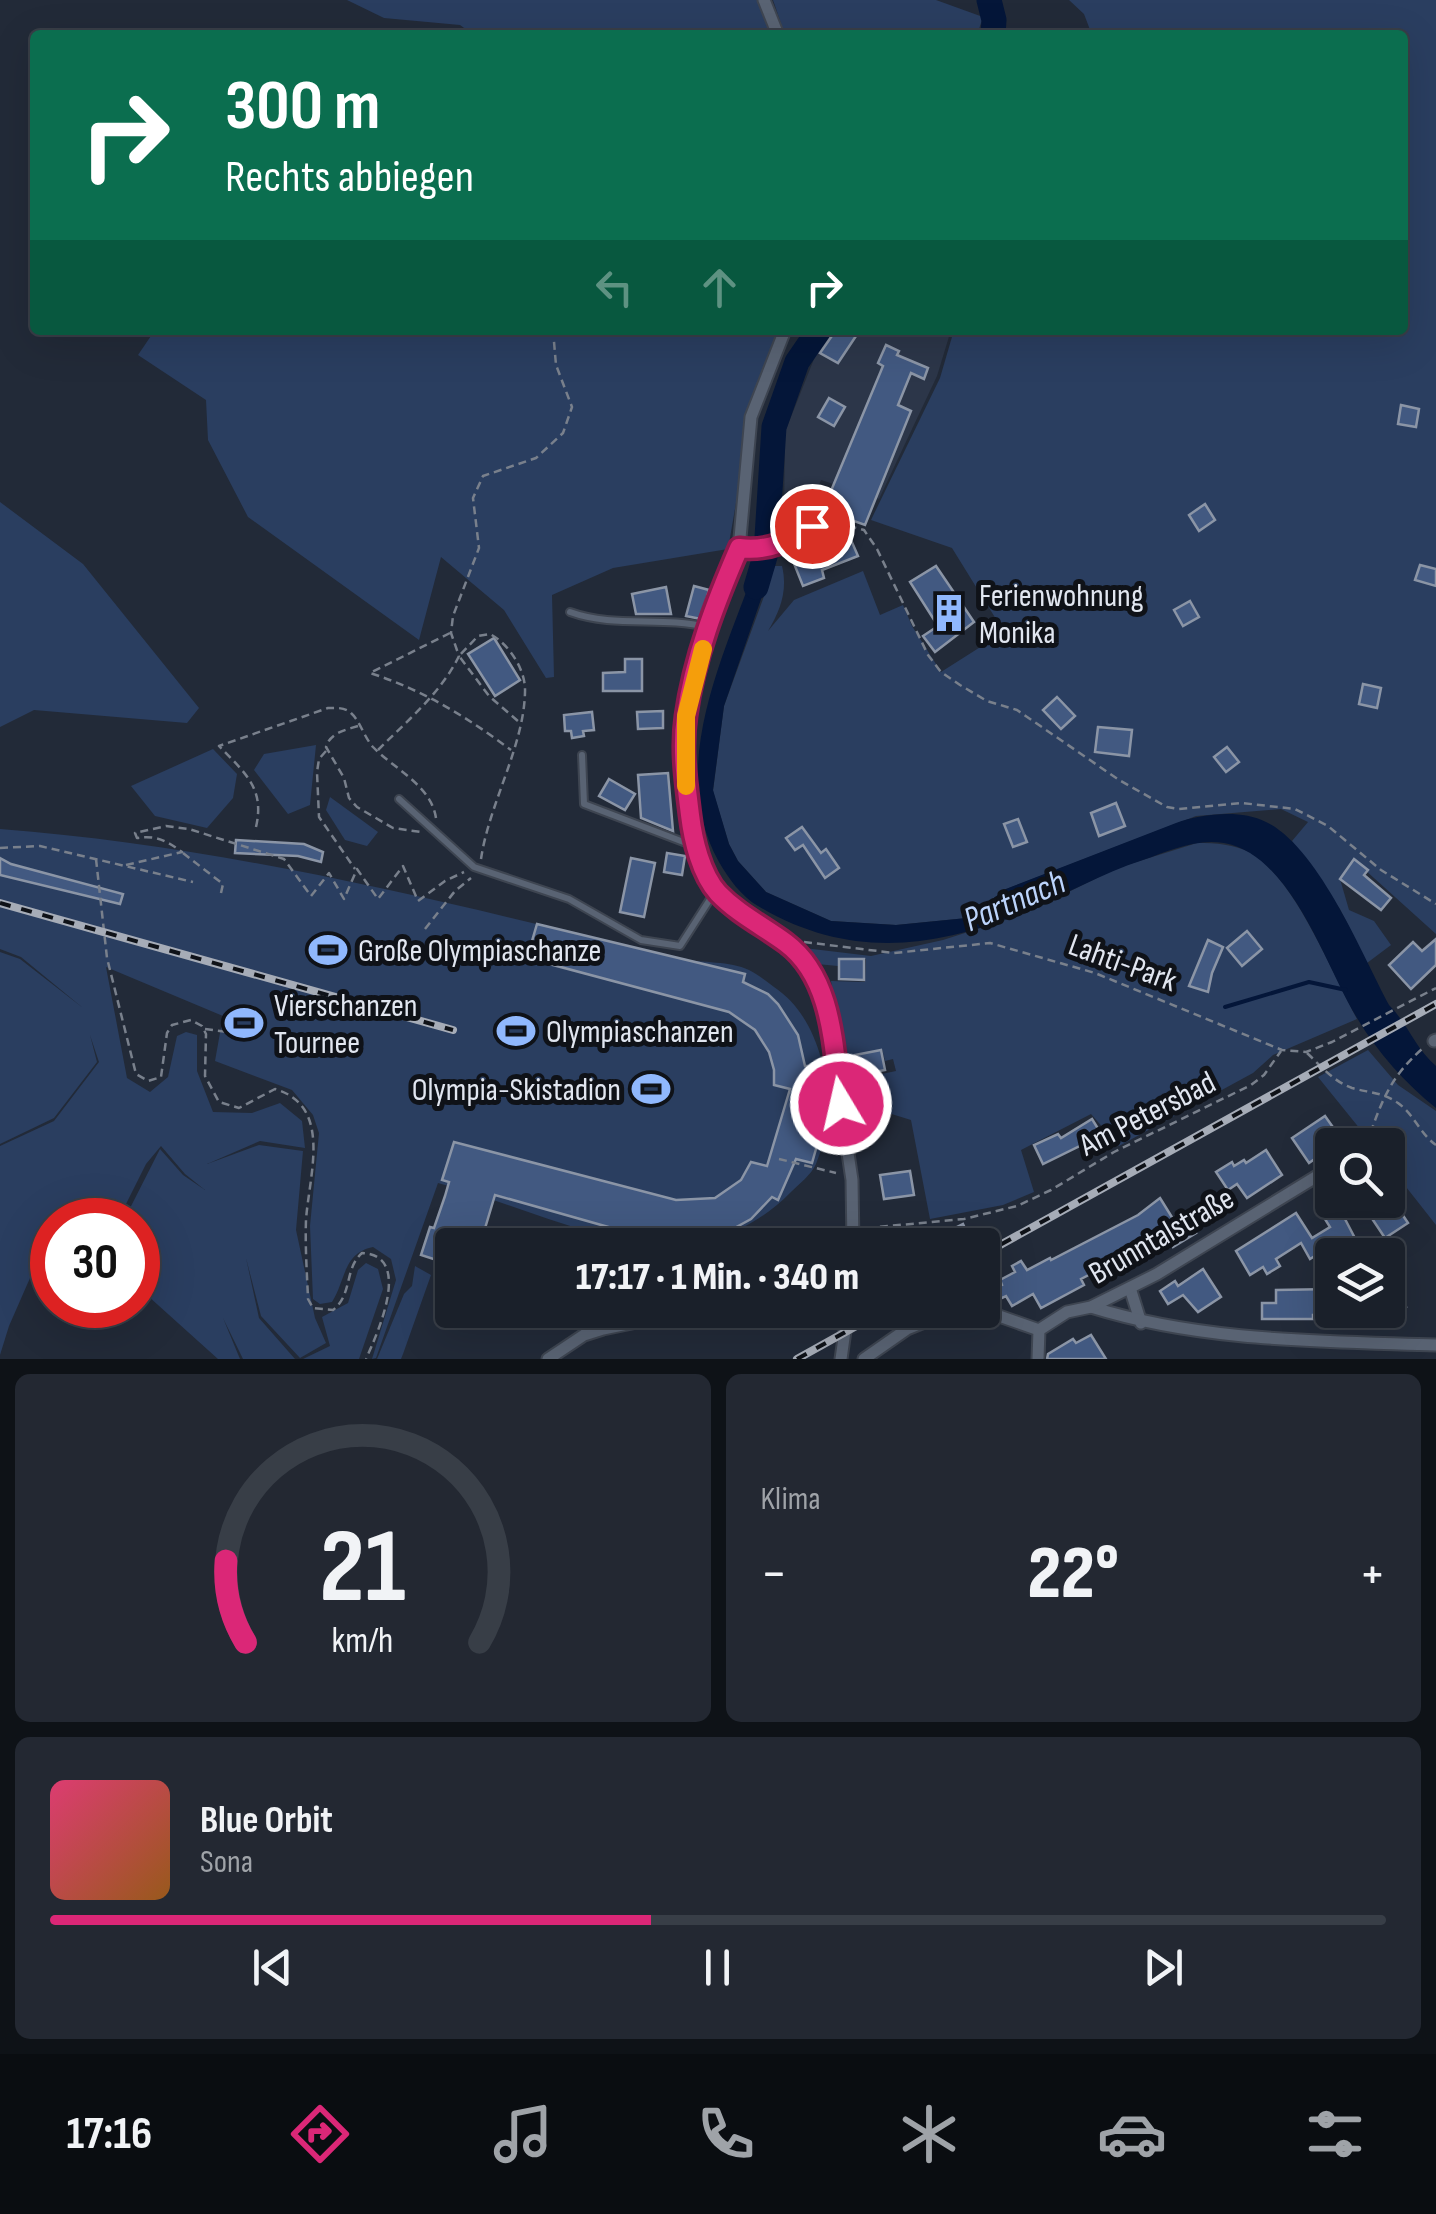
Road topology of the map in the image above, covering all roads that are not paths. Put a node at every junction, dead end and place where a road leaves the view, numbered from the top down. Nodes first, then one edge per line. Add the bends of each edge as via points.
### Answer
1 (764, 0) edge
2 (776, 30) edge
3 (782, 335) edge
4 (812, 526) road end
5 (739, 548) junction
6 (570, 612) dead end
7 (708, 628) junction
8 (582, 754) dead end
9 (399, 799) dead end
10 (695, 846) junction
11 (716, 890) junction
12 (1315, 1177) edge
13 (855, 1228) edge
14 (1130, 1288) junction
15 (1091, 1308) junction
16 (1000, 1316) edge
17 (1141, 1322) junction
18 (608, 1328) edge
19 (845, 1328) edge
20 (912, 1328) edge
21 (1039, 1330) junction
22 (1436, 1345) edge
23 (548, 1359) edge
24 (841, 1359) edge
25 (864, 1359) edge
26 (1038, 1359) edge

1 - 2 street
3 - 5 street via 751,417
4 - 5 lane via 785,544
5 - 7 street
6 - 7 lane
7 - 10 street via 686,716 684,771
8 - 10 lane via 584,804
9 - 11 lane via 477,868 569,899 641,940 680,946
10 - 11 street
11 - 13 street via 788,944 814,974 825,1000
12 - 14 street, Brunntalstraße
14 - 15 street, Brunntalstraße
14 - 17 street
15 - 17 street
15 - 21 street, Brunntalstraße via 1067,1312
16 - 21 street
17 - 22 street via 1258,1339
18 - 23 street
19 - 24 street
20 - 25 street
21 - 26 street

